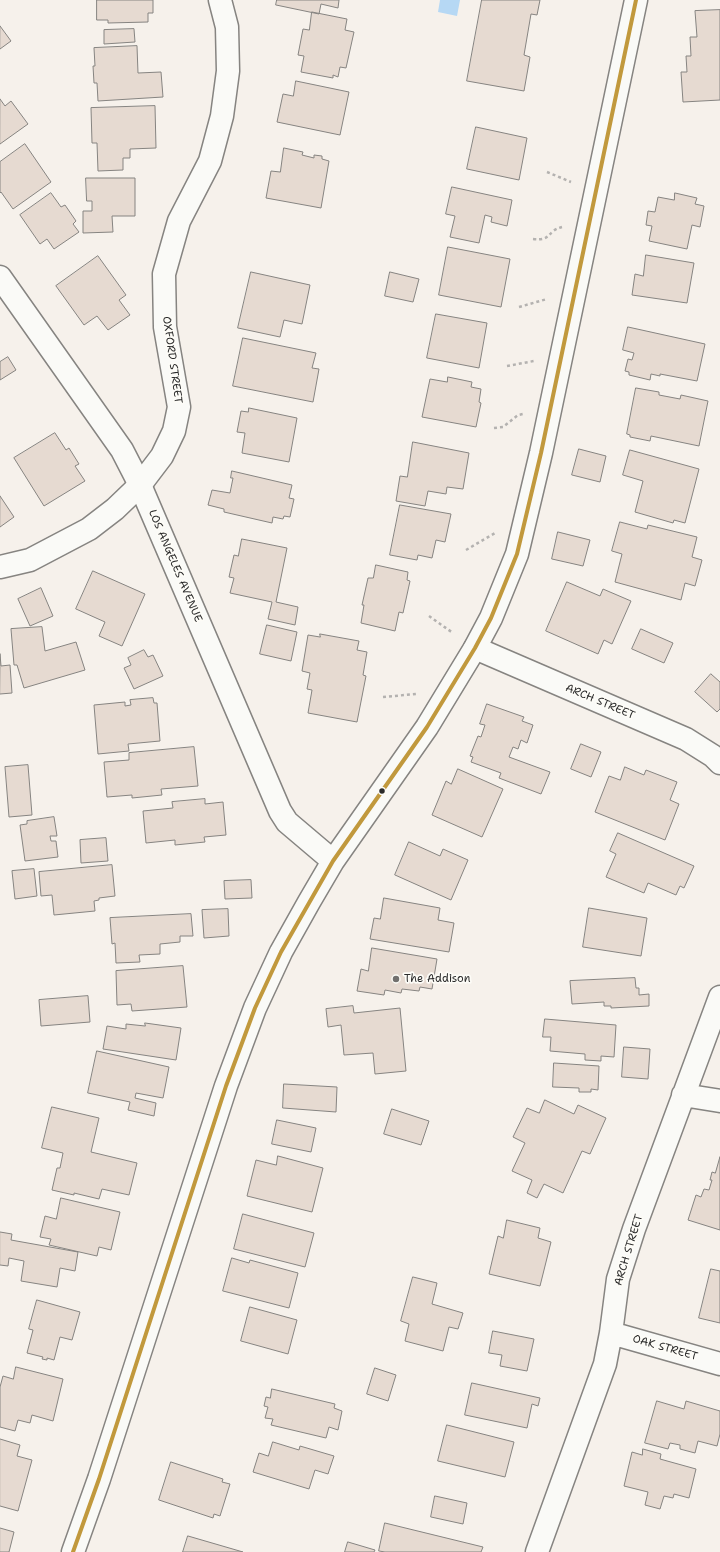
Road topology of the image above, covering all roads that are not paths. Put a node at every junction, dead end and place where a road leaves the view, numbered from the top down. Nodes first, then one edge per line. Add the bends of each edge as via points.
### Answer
1 (220, 0) edge
2 (636, 0) edge
3 (0, 277) edge
4 (140, 485) junction
5 (0, 567) edge
6 (475, 648) junction
7 (720, 763) edge
8 (333, 861) junction
9 (720, 997) edge
10 (683, 1095) junction
11 (720, 1101) edge
12 (611, 1333) junction
13 (720, 1364) edge
14 (73, 1552) edge
15 (538, 1552) edge

1 - 4 street, OXFORD STREET via 227,27 228,71 222,116 210,161 179,221 164,274 165,327 179,407 174,431 162,456
2 - 6 street via 526,519 517,554 503,591
3 - 4 street, LOS ANGELES AVENUE via 122,450
4 - 5 street, OXFORD STREET via 89,529 30,560
4 - 8 street, LOS ANGELES AVENUE via 280,811 287,822
6 - 7 street, ARCH STREET via 686,739
6 - 8 street via 406,757
8 - 14 street via 281,952 232,1067 102,1471
9 - 10 street, ARCH STREET
10 - 11 street
10 - 12 street, ARCH STREET via 618,1279
12 - 13 street, OAK STREET
12 - 15 street, ARCH STREET via 605,1364

